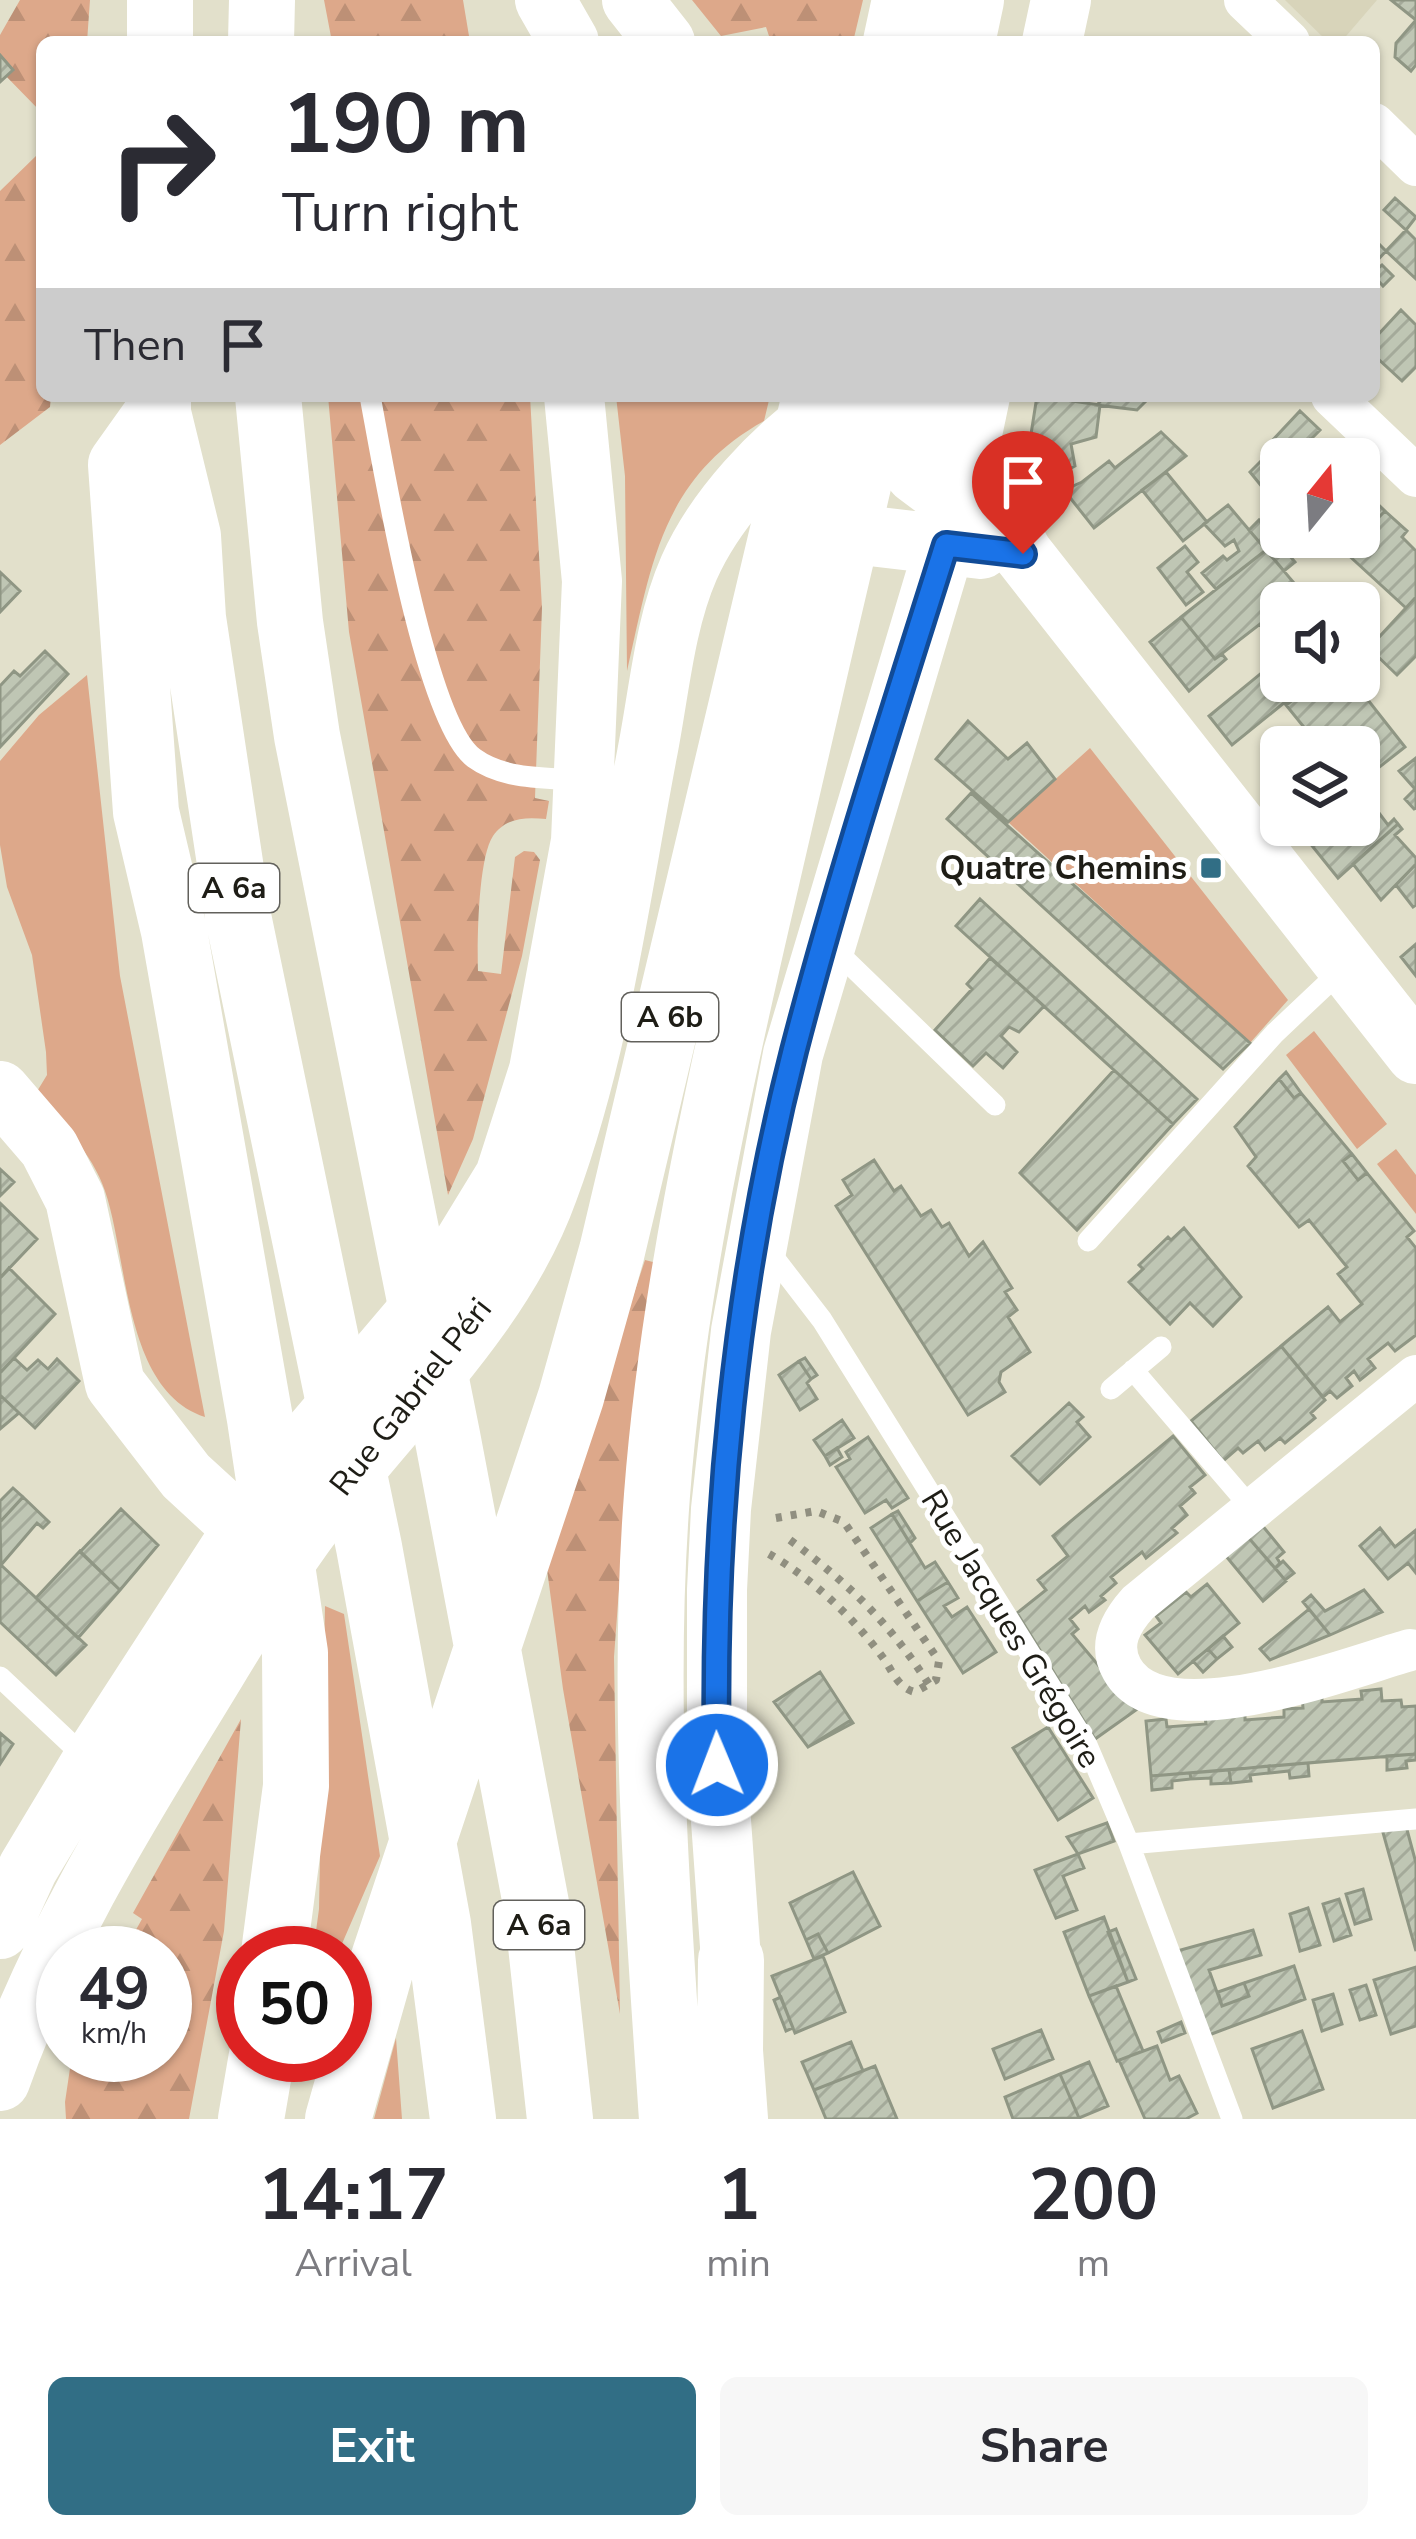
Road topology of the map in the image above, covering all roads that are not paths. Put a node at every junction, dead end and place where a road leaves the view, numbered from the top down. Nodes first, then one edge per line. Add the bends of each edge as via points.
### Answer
1 (160, 0) edge
2 (262, 0) edge
3 (521, 0) edge
4 (545, 0) edge
5 (632, 0) edge
6 (905, 0) edge
7 (971, 0) edge
8 (1061, 0) edge
9 (1245, 0) edge
10 (160, 36) edge
11 (261, 36) edge
12 (525, 36) edge
13 (566, 36) edge
14 (659, 36) edge
15 (897, 36) edge
16 (963, 36) edge
17 (1053, 36) edge
18 (1283, 36) edge
19 (1380, 130) edge
20 (1416, 164) edge
21 (269, 402) edge
22 (371, 402) edge
23 (575, 402) edge
24 (814, 402) edge
25 (839, 402) edge
26 (851, 402) edge
27 (878, 402) edge
28 (928, 402) edge
29 (979, 402) edge
30 (1338, 402) edge
31 (158, 405) edge
32 (1416, 476) edge
33 (958, 503) junction
34 (717, 517) junction
35 (1023, 554) junction
36 (585, 780) junction
37 (825, 940) junction
38 (1346, 966) junction
39 (1411, 1039) edge
40 (0, 1091) edge
41 (994, 1105) dead end
42 (758, 1237) junction
43 (1088, 1241) dead end
44 (1160, 1347) dead end
45 (1133, 1370) junction
46 (1416, 1376) edge
47 (1111, 1389) dead end
48 (1254, 1510) junction
49 (262, 1547) junction
50 (1410, 1650) dead end
51 (0, 1677) edge
52 (91, 1763) junction
53 (1416, 1819) edge
54 (1129, 1844) junction
55 (278, 1926) edge
56 (0, 1929) edge
57 (730, 1960) junction
58 (0, 2081) edge
59 (257, 2082) edge
60 (251, 2119) edge
61 (338, 2119) edge
62 (463, 2119) edge
63 (560, 2119) edge
64 (672, 2119) edge
65 (735, 2119) edge
66 (762, 2119) edge
67 (1232, 2119) edge

1 - 10 highway
2 - 11 highway
3 - 12 main road
4 - 13 main road
5 - 14 main road
6 - 15 highway
7 - 16 highway
8 - 17 main road
9 - 18 street
19 - 20 street
21 - 63 highway, A 6a via 307,736 504,1734 536,1909
22 - 36 lane via 400,550 450,727 492,767
23 - 36 main road, Rue Gabriel Péri via 592,581
24 - 61 highway, A 6b via 653,1087 571,1397
25 - 34 main road, Rue Gabriel Péri
26 - 33 main road via 916,474
27 - 64 highway, A 6b via 702,1170 657,1495 649,1736
28 - 33 main road
29 - 33 main road
30 - 32 street
31 - 55 highway via 121,465 146,812 260,1419 295,1653 296,1786
31 - 62 highway, A 6a via 188,536 238,916 369,1547 438,1924
33 - 34 main road
33 - 35 main road
33 - 35 main road
33 - 37 main road
34 - 49 main road, Rue Gabriel Péri via 688,570 670,631 601,1007 546,1197 483,1311
35 - 38 main road
36 - 49 main road, Rue Gabriel Péri via 539,1070 505,1176 434,1292 276,1478
37 - 41 lane
37 - 42 main road via 793,1054
38 - 39 main road
38 - 43 lane
40 - 49 main road via 49,1148 75,1199 115,1384 185,1476
42 - 54 lane, Rue Jacques Grégoire via 822,1320 1087,1745
42 - 57 main road via 729,1423 717,1590 717,1765
44 - 45 lane
45 - 47 lane
45 - 48 lane
46 - 48 street
48 - 50 street via 1129,1614 1116,1646 1130,1678 1171,1700 1211,1702
49 - 52 main road, Rue Gabriel Péri
49 - 58 main road, Rue Gabriel Péri via 42,1976
51 - 52 lane
52 - 56 main road, Rue Gabriel Péri
53 - 54 lane
54 - 67 lane, Rue Jacques Grégoire
57 - 65 highway
57 - 66 street
59 - 60 highway

